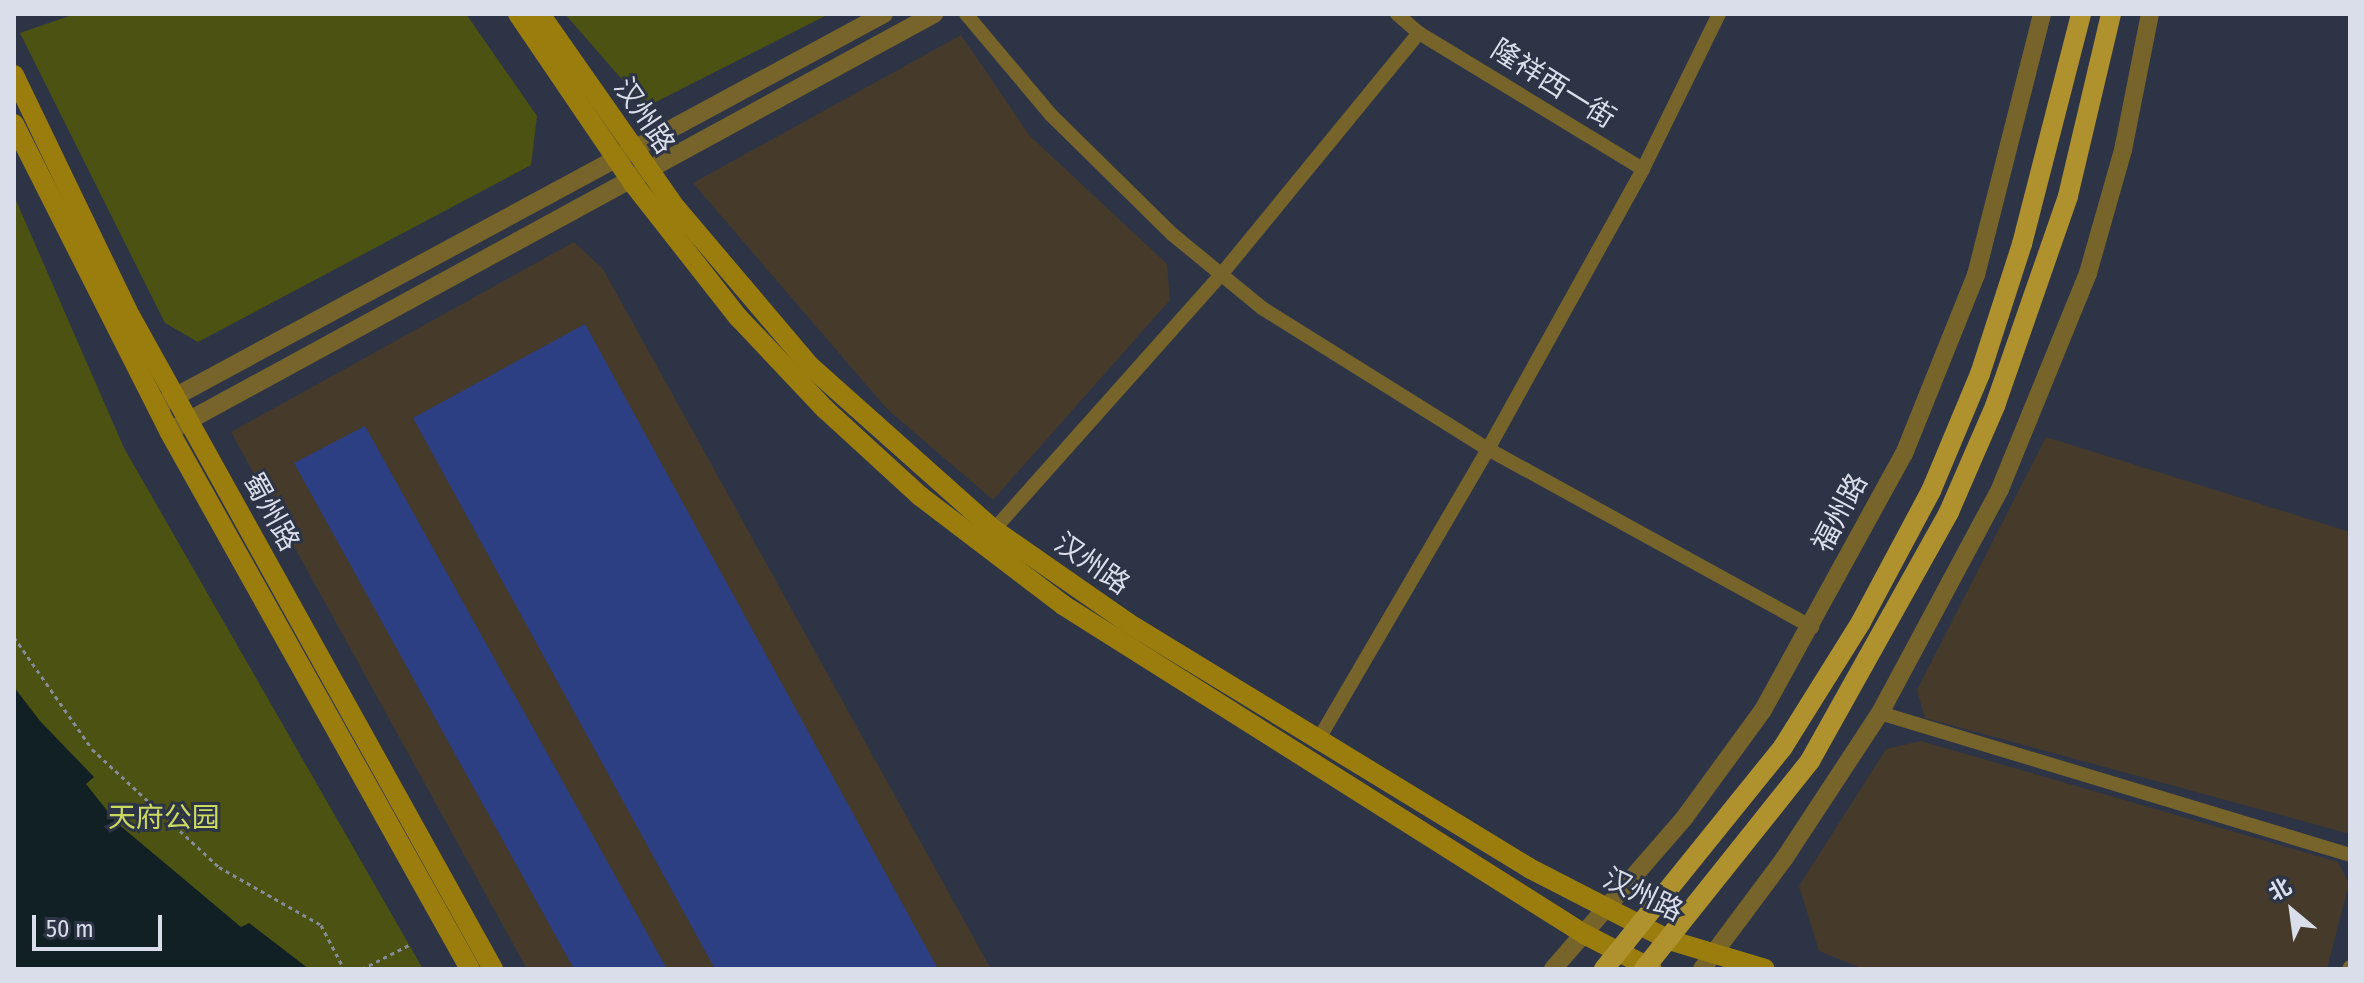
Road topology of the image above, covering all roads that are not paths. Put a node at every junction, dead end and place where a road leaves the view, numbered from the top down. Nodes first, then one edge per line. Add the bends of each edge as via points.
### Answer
1 (518, 14) edge
2 (540, 14) edge
3 (884, 14) edge
4 (934, 14) edge
5 (966, 14) edge
6 (1397, 14) edge
7 (1719, 14) edge
8 (2042, 14) edge
9 (2081, 14) edge
10 (2111, 14) edge
11 (2150, 14) edge
12 (1419, 33) junction
13 (14, 75) edge
14 (14, 124) edge
15 (627, 157) junction
16 (1643, 169) junction
17 (640, 177) junction
18 (1220, 276) junction
19 (176, 397) junction
20 (156, 407) junction
21 (189, 420) junction
22 (169, 431) junction
23 (1488, 449) junction
24 (987, 537) junction
25 (1812, 627) junction
26 (1880, 713) junction
27 (1317, 742) junction
28 (2350, 855) edge
29 (1608, 911) junction
30 (1641, 929) junction
31 (1584, 934) junction
32 (1669, 940) junction
33 (1611, 961) edge
34 (1709, 962) edge
35 (1647, 968) edge
36 (470, 969) edge
37 (493, 969) edge
38 (1553, 969) edge
39 (1765, 969) edge

1 - 15 main road, 汉州路
2 - 15 main road, 汉州路
3 - 15 street
4 - 17 street
5 - 18 street via 1051,115
6 - 12 street, 隆祥西一街
7 - 16 street
8 - 25 street, 福州路 via 1976,275 1904,454
9 - 30 main road via 2022,244 1980,374 1931,491 1861,622 1783,747
10 - 32 main road via 2063,210 1995,406 1949,512 1810,761
11 - 26 street via 2123,150 2088,273 2041,396 2000,489
12 - 16 street, 隆祥西一街
12 - 18 street
13 - 19 main road, 蜀州路 via 127,310
14 - 20 main road, 蜀州路
15 - 17 main road, 汉州路
15 - 19 street
16 - 23 street
17 - 21 street via 565,211
17 - 24 main road, 汉州路 via 810,366
18 - 23 street via 1334,355
18 - 24 street
19 - 20 street
19 - 21 main road, 蜀州路
20 - 22 main road, 蜀州路
21 - 22 street
21 - 37 main road, 蜀州路
22 - 36 main road, 蜀州路
23 - 25 street
23 - 27 street
24 - 27 main road, 汉州路
24 - 31 main road, 汉州路 via 1075,613
25 - 29 street, 福州路 via 1763,710
26 - 28 street
26 - 34 street
27 - 29 main road, 汉州路
29 - 30 main road, 汉州路
29 - 31 street, 福州路
30 - 32 main road, 汉州路
30 - 33 main road
31 - 33 main road, 汉州路
31 - 38 street, 福州路
32 - 34 main road, 汉州路
32 - 35 main road
33 - 35 main road, 汉州路
34 - 39 main road, 汉州路

